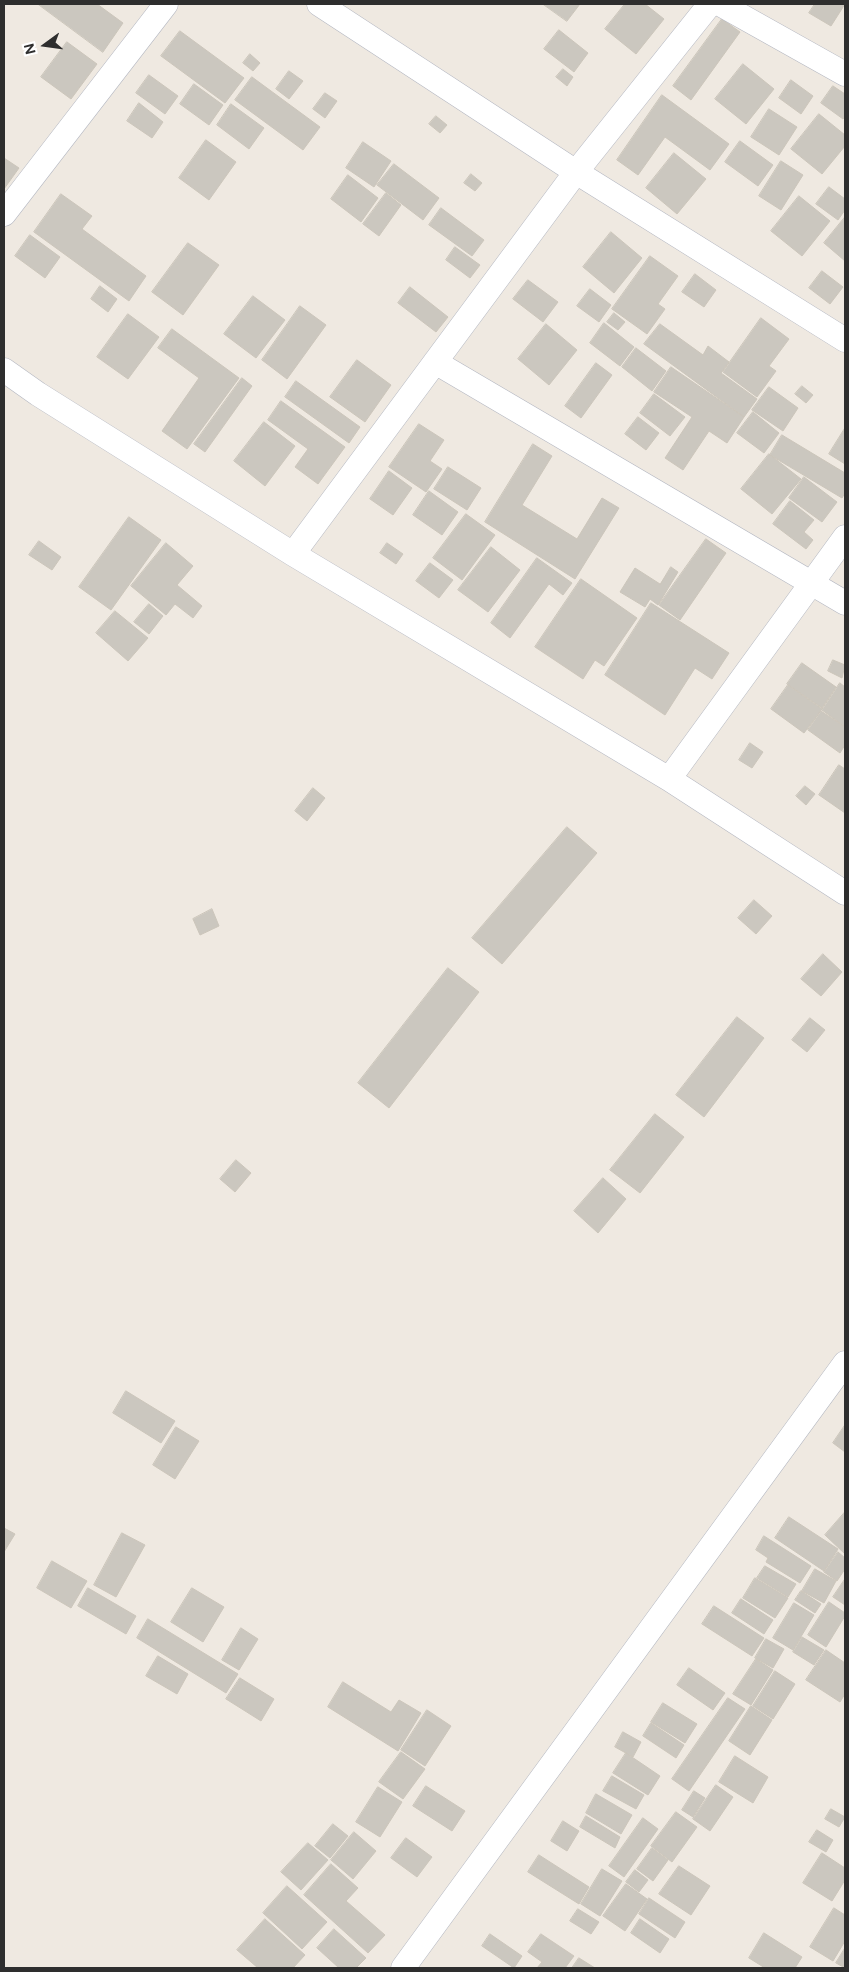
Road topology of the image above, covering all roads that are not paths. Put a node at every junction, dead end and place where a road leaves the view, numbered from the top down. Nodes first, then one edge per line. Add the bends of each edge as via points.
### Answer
1 (166, 4) edge
2 (319, 4) edge
3 (710, 4) edge
4 (720, 4) edge
5 (845, 74) edge
6 (576, 172) junction
7 (4, 214) edge
8 (845, 340) edge
9 (435, 362) junction
10 (4, 370) edge
11 (845, 537) edge
12 (293, 554) junction
13 (813, 582) junction
14 (845, 603) edge
15 (669, 778) junction
16 (845, 893) edge
17 (845, 1363) edge
18 (402, 1968) edge

1 - 7 street
2 - 6 street
3 - 6 street
4 - 5 street
6 - 8 street
6 - 9 street
9 - 12 street
9 - 13 street
10 - 12 street
11 - 13 street
12 - 15 street
13 - 14 street
13 - 15 street
15 - 16 street
17 - 18 street

